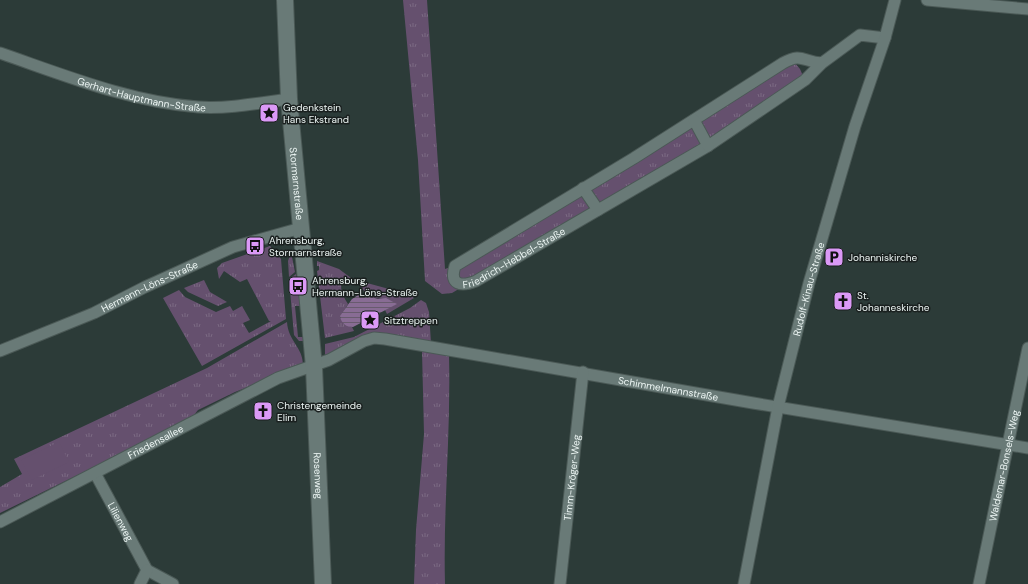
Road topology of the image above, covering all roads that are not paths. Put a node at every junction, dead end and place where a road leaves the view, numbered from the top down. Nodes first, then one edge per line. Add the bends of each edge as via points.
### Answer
1 (285, 0) edge
2 (895, 0) edge
3 (927, 0) edge
4 (1028, 9) edge
5 (886, 38) junction
6 (0, 53) edge
7 (822, 63) junction
8 (289, 99) junction
9 (694, 120) junction
10 (708, 146) junction
11 (584, 188) junction
12 (598, 210) junction
13 (301, 228) junction
14 (1028, 348) edge
15 (0, 351) edge
16 (314, 367) junction
17 (582, 372) junction
18 (778, 407) junction
19 (1009, 444) junction
20 (1028, 448) edge
21 (95, 473) junction
22 (0, 522) edge
23 (147, 570) junction
24 (140, 584) edge
25 (173, 584) edge
26 (323, 584) edge
27 (560, 584) edge
28 (744, 584) edge
29 (979, 584) edge

1 - 8 street, Stormarnstraße
2 - 5 street, Rudolf-Kinau-Straße
3 - 4 street
5 - 7 street, Friedrich-Hebbel-Straße via 860,35
5 - 18 street, Rudolf-Kinau-Straße via 854,126 831,203
6 - 8 street, Gerhart-Hauptmann-Straße via 104,88 198,107 221,107
7 - 9 street, Friedrich-Hebbel-Straße via 793,57
7 - 10 street, Friedrich-Hebbel-Straße via 804,80
8 - 13 street, Stormarnstraße
9 - 10 street
9 - 11 street, Friedrich-Hebbel-Straße
10 - 12 street, Friedrich-Hebbel-Straße
11 - 12 street
11 - 12 street, Friedrich-Hebbel-Straße via 455,266 454,279 465,285 476,281
13 - 15 street, Hermann-Löns-Straße via 233,247 94,313
13 - 16 street, Stormarnstraße
14 - 19 street, Waldemar-Bonsels-Weg
16 - 17 street, Schimmelmannstraße via 364,341 382,338
16 - 21 street, Friedensallee via 278,378
16 - 26 street, Rosenweg
17 - 18 street, Schimmelmannstraße
17 - 27 street, Timm-Kröger-Weg
18 - 19 street, Schimmelmannstraße
18 - 28 street, Rudolf-Kinau-Straße
19 - 20 street, Schimmelmannstraße
19 - 29 street, Waldemar-Bonsels-Weg
21 - 22 street, Friedensallee
21 - 23 street, Lilienweg
23 - 24 street
23 - 25 street

